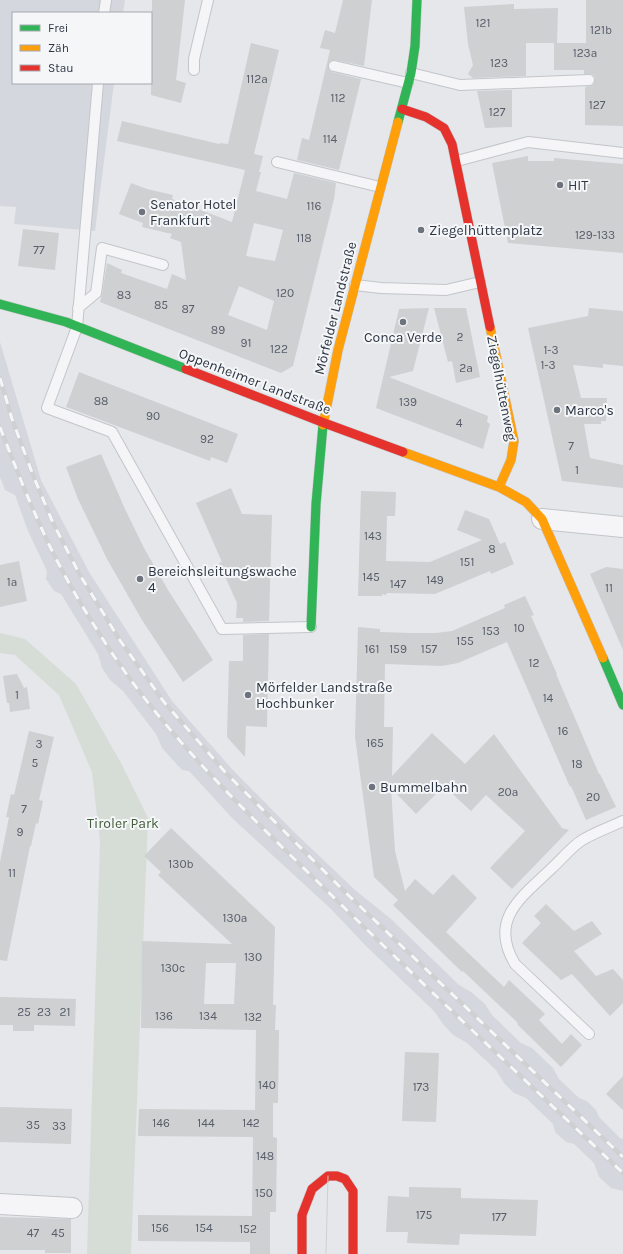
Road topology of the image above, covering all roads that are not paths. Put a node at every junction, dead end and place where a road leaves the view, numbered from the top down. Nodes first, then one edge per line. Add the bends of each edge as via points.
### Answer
1 (106, 0) edge
2 (208, 0) edge
3 (417, 0) edge
4 (104, 12) edge
5 (334, 66) dead end
6 (194, 70) dead end
7 (409, 78) junction
8 (590, 80) dead end
9 (98, 84) edge
10 (402, 109) junction
11 (623, 153) edge
12 (457, 161) junction
13 (277, 162) dead end
14 (380, 187) junction
15 (163, 266) dead end
16 (480, 282) junction
17 (355, 285) junction
18 (0, 304) edge
19 (78, 308) junction
20 (77, 327) junction
21 (323, 423) junction
22 (499, 487) junction
23 (542, 519) junction
24 (623, 527) edge
25 (312, 627) joint
26 (623, 705) edge
27 (623, 821) edge
28 (590, 1034) dead end
29 (0, 1204) edge
30 (72, 1208) dead end
31 (302, 1254) edge
32 (353, 1254) edge

1 - 4 lane
2 - 6 lane via 194,59
3 - 7 street, Mörfelder Landstraße via 415,46
5 - 7 lane
7 - 8 lane via 460,85
7 - 10 street, Mörfelder Landstraße
9 - 19 lane
10 - 12 street, Ziegelhüttenweg via 426,117 444,128
10 - 14 street, Mörfelder Landstraße
11 - 12 lane via 528,142
12 - 16 street, Ziegelhüttenweg
13 - 14 lane
14 - 17 street, Mörfelder Landstraße
15 - 19 lane via 102,248 96,293
16 - 17 lane via 446,290
16 - 22 street, Ziegelhüttenweg via 514,441 511,460
17 - 21 street, Mörfelder Landstraße
18 - 20 street, Oppenheimer Landstraße
19 - 20 lane
20 - 21 street, Oppenheimer Landstraße
20 - 25 lane via 47,408 112,432 222,629
21 - 22 street, Oppenheimer Landstraße
21 - 25 street, Mörfelder Landstraße via 316,504
22 - 23 street via 526,502
23 - 24 street
23 - 26 street
27 - 28 lane via 583,839 513,907 504,932 508,953 514,964
29 - 30 street
31 - 32 street via 302,1214 312,1189 328,1176 337,1176 345,1179 352,1191

